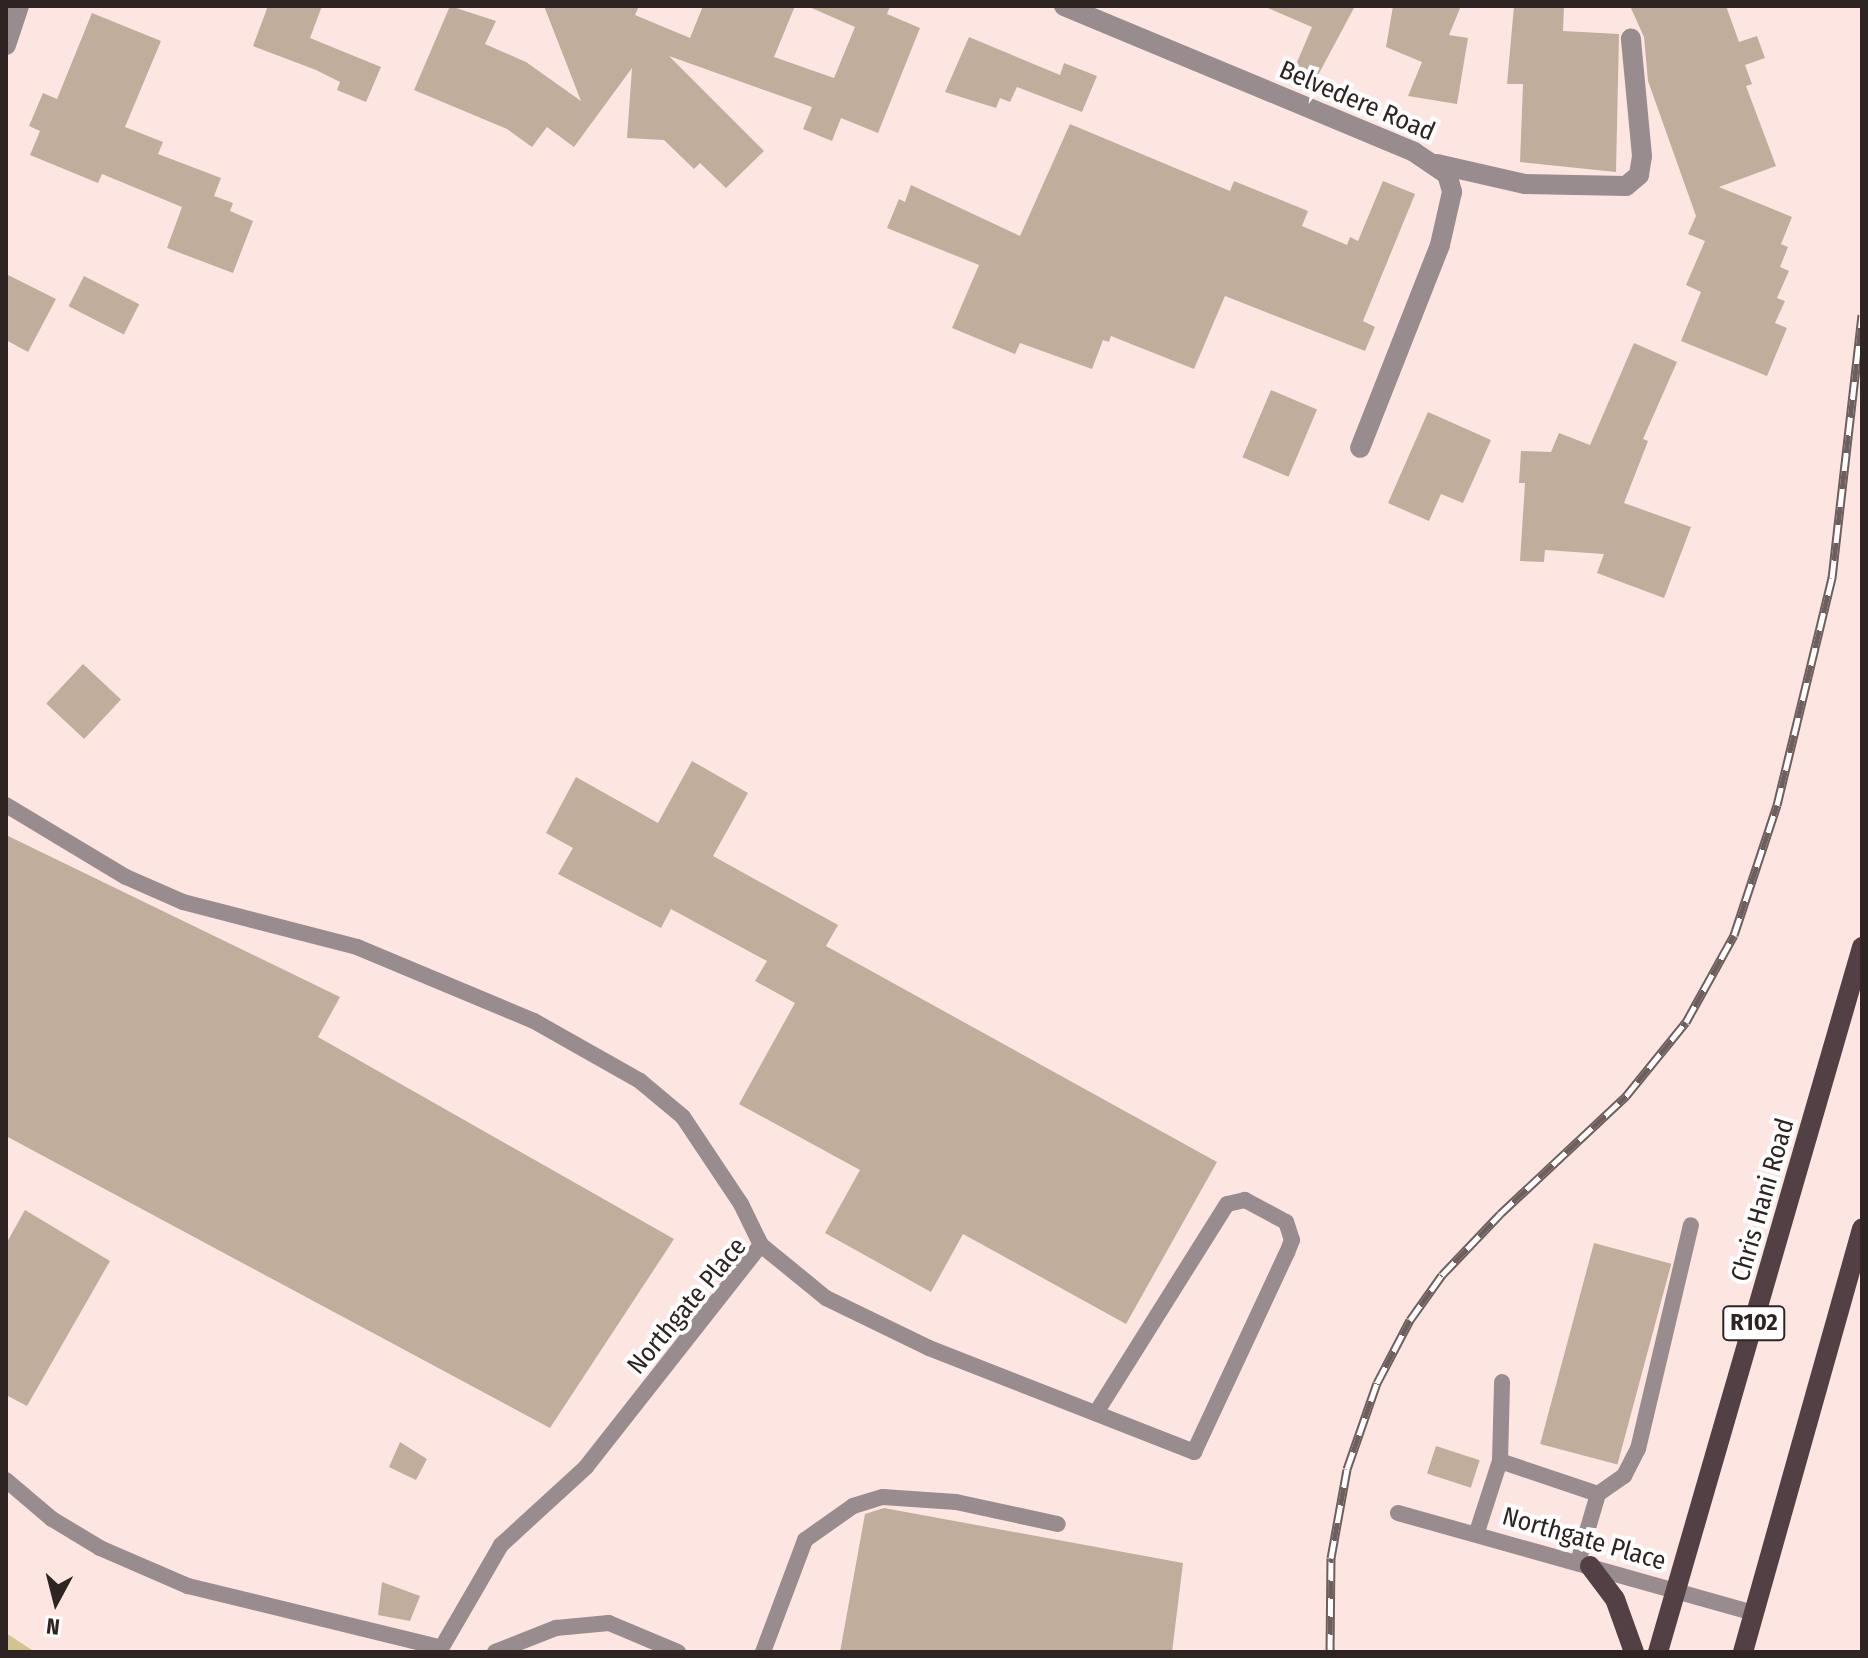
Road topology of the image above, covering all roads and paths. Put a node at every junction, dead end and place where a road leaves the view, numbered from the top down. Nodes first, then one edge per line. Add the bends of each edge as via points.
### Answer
1 (19, 6) edge
2 (1064, 6) edge
3 (1631, 39) dead end
4 (6, 45) edge
5 (1437, 164) junction
6 (1360, 448) dead end
7 (6, 805) edge
8 (1862, 947) edge
9 (1691, 1225) dead end
10 (1862, 1228) edge
11 (761, 1245) junction
12 (1502, 1382) dead end
13 (1096, 1413) junction
14 (1500, 1461) junction
15 (6, 1480) edge
16 (1598, 1494) junction
17 (1398, 1513) dead end
18 (1058, 1524) dead end
19 (1477, 1532) junction
20 (1584, 1564) junction
21 (1676, 1591) junction
22 (1754, 1613) junction
23 (439, 1650) edge
24 (495, 1652) edge
25 (678, 1652) edge
26 (763, 1652) edge
27 (1634, 1652) edge
28 (1658, 1652) edge
29 (1743, 1652) edge

1 - 4 street
2 - 5 street, Belvedere Road
3 - 5 street via 1642,156 1639,175 1626,186 1525,184
5 - 6 street, Belvedere Road via 1452,192 1440,245
7 - 11 lane via 126,877 169,896 256,925 357,947 534,1021 640,1081 683,1117 741,1204
8 - 21 main road, Chris Hani Road / R102
9 - 16 lane via 1638,1449 1624,1476
10 - 22 main road
11 - 13 lane, Northgate Place via 826,1298 929,1348
11 - 23 lane, Northgate Place via 586,1467 501,1545
12 - 14 lane
13 - 13 lane, Northgate Place via 1194,1452 1292,1240 1286,1222 1245,1200 1220,1211
14 - 16 lane
14 - 19 lane
15 - 23 lane via 52,1519 100,1548 188,1586
16 - 20 lane
17 - 19 lane, Northgate Place
18 - 26 lane via 956,1502 883,1497 853,1506 805,1540
19 - 20 lane, Northgate Place
20 - 21 lane, Northgate Place
20 - 27 main road via 1615,1599
21 - 22 lane, Northgate Place
21 - 28 main road, Chris Hani Road / R102
22 - 29 main road
24 - 25 lane via 556,1628 609,1623

